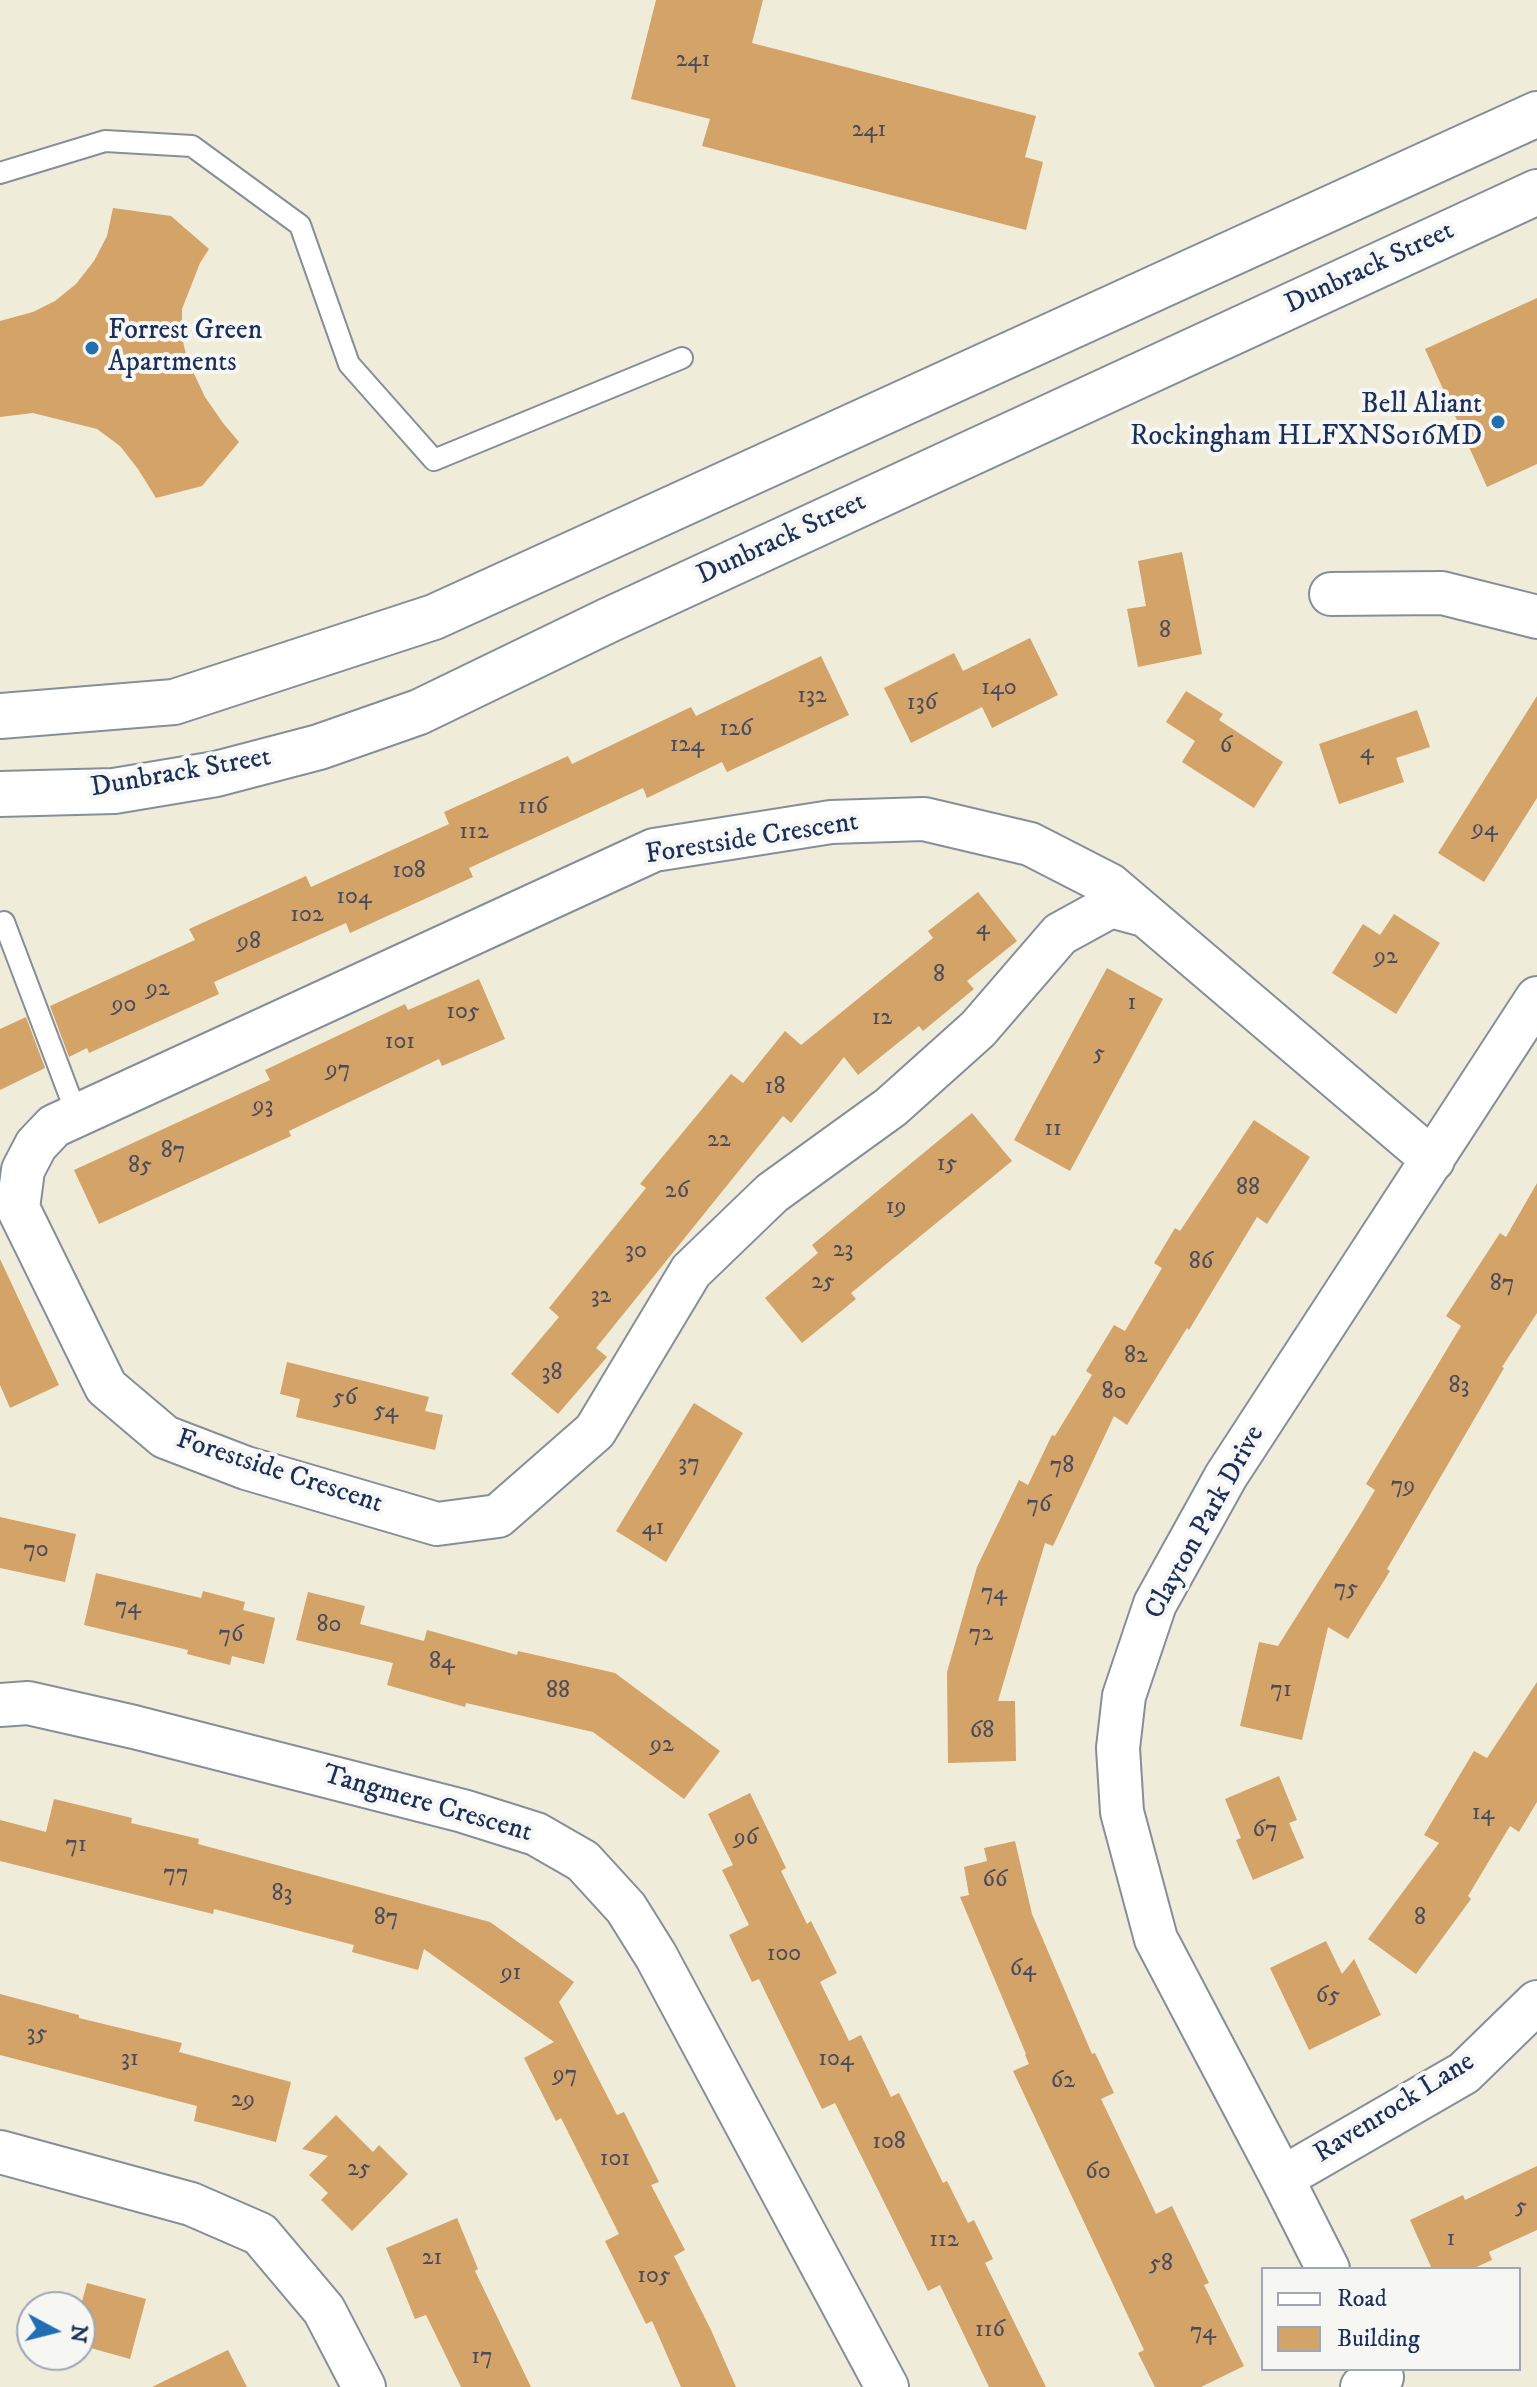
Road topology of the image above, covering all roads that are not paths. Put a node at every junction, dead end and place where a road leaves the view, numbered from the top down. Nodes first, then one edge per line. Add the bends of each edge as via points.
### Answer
1 (1537, 114) edge
2 (0, 173) edge
3 (1537, 192) edge
4 (682, 358) dead end
5 (1331, 594) dead end
6 (1537, 617) edge
7 (0, 716) edge
8 (0, 794) edge
9 (1144, 915) junction
10 (4, 922) dead end
11 (1537, 998) edge
12 (77, 1115) junction
13 (1433, 1160) junction
14 (0, 1705) edge
15 (1537, 2002) edge
16 (0, 2152) edge
17 (1282, 2178) junction
18 (1327, 2267) edge
19 (364, 2387) edge
20 (887, 2387) edge

1 - 7 main road via 434,617 174,702
2 - 4 lane via 105,141 192,146 300,225 349,364 434,460
3 - 8 main road, Dunbrack Street via 419,712 319,747 216,774 114,791
5 - 6 street via 1442,593
9 - 12 street, Forestside Crescent via 1110,885 1030,844 924,819 831,822 654,850
9 - 12 street, Forestside Crescent via 1111,906 1060,934 967,1039 891,1107 772,1193 691,1271 595,1431 498,1516 437,1524 246,1468 165,1437 106,1387 18,1208 23,1170 36,1145 54,1126
9 - 13 street, Forestside Crescent
10 - 12 lane
11 - 13 street, Clayton Park Drive
13 - 17 street, Clayton Park Drive via 1226,1476 1155,1604 1124,1696 1118,1748 1122,1812 1156,1939
14 - 20 street, Tangmere Crescent via 28,1703 463,1811 536,1834 583,1861 626,1908 656,1956
15 - 17 street, Ravenrock Lane via 1464,2073
16 - 19 street via 191,2204 260,2234 324,2310
17 - 18 street, Clayton Park Drive

